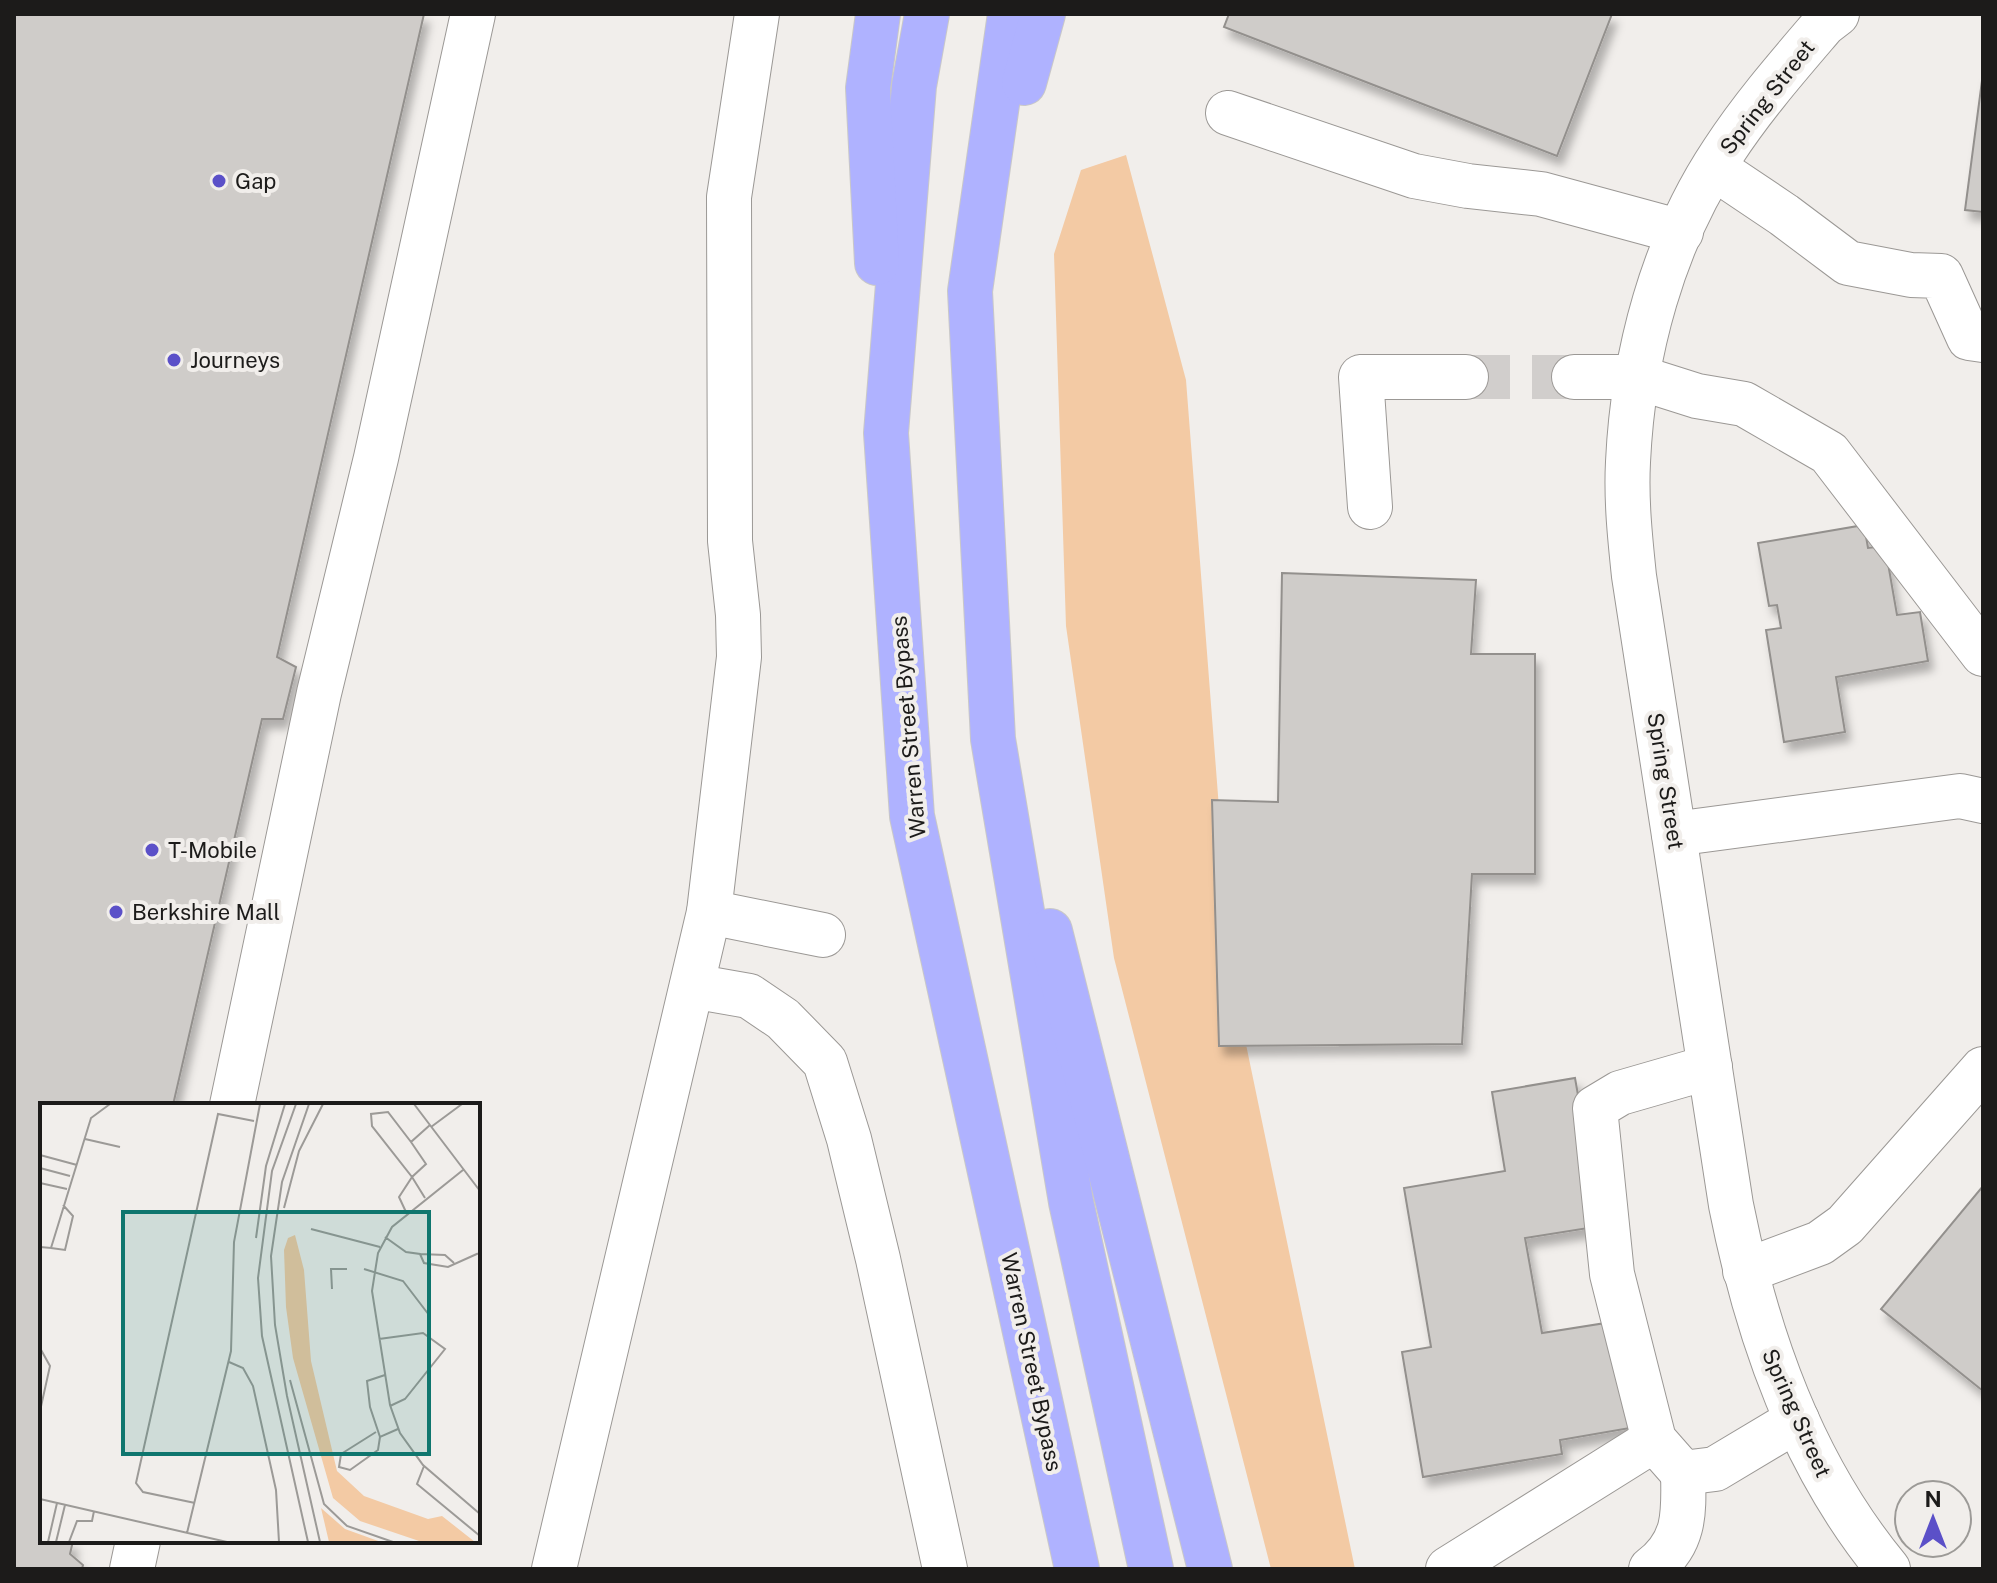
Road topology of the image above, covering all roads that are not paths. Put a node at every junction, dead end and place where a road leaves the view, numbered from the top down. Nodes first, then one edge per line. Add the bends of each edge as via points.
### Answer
1 (473, 14) edge
2 (757, 14) edge
3 (878, 14) edge
4 (927, 14) edge
5 (1010, 14) edge
6 (1043, 14) edge
7 (1837, 14) edge
8 (1228, 113) dead end
9 (1714, 168) junction
10 (1681, 232) junction
11 (1962, 277) edge
12 (970, 291) junction
13 (1983, 340) edge
14 (1466, 377) tunnel mouth
15 (1574, 377) tunnel mouth
16 (1637, 377) junction
17 (886, 433) junction
18 (1370, 507) dead end
19 (1983, 654) edge
20 (993, 739) junction
21 (1983, 801) edge
22 (1674, 834) junction
23 (709, 912) junction
24 (823, 935) dead end
25 (692, 986) junction
26 (1710, 1067) junction
27 (1983, 1069) edge
28 (232, 1103) edge
29 (1745, 1271) junction
30 (1797, 1420) junction
31 (1654, 1440) junction
32 (1683, 1473) junction
33 (138, 1543) edge
34 (132, 1569) edge
35 (554, 1569) edge
36 (945, 1569) edge
37 (1077, 1569) edge
38 (1151, 1569) edge
39 (1210, 1569) edge
40 (1448, 1569) edge
41 (1651, 1569) edge
42 (1888, 1569) edge

1 - 28 street
2 - 23 street via 729,197 730,541 739,657
3 - 17 highway via 868,88
4 - 17 highway, Warren Street Bypass via 914,86
5 - 12 highway
6 - 12 highway
7 - 9 street, Spring Street via 1757,102
8 - 10 street via 1414,176 1541,194
9 - 10 street, Spring Street
9 - 11 street via 1848,263 1911,275
10 - 16 street, Spring Street
11 - 13 street via 1969,338
12 - 20 highway
14 - 18 street via 1361,377
15 - 16 street
16 - 19 street via 1744,404 1829,453
16 - 22 street, Spring Street via 1628,516
17 - 37 highway, Warren Street Bypass via 912,816
20 - 38 highway via 1071,1202
20 - 39 highway via 1061,967
21 - 22 street via 1960,796
22 - 26 street, Spring Street
23 - 24 street
23 - 25 street
25 - 35 street
25 - 36 street via 749,996 783,1019 825,1062 878,1259
26 - 29 street, Spring Street
26 - 31 street via 1620,1093 1595,1108 1612,1274
27 - 29 street via 1845,1225 1820,1243
29 - 30 street, Spring Street via 1766,1345
30 - 32 street via 1715,1469
30 - 42 street, Spring Street via 1832,1489
31 - 32 street
31 - 40 street
32 - 41 street via 1684,1520 1665,1559
33 - 34 street

